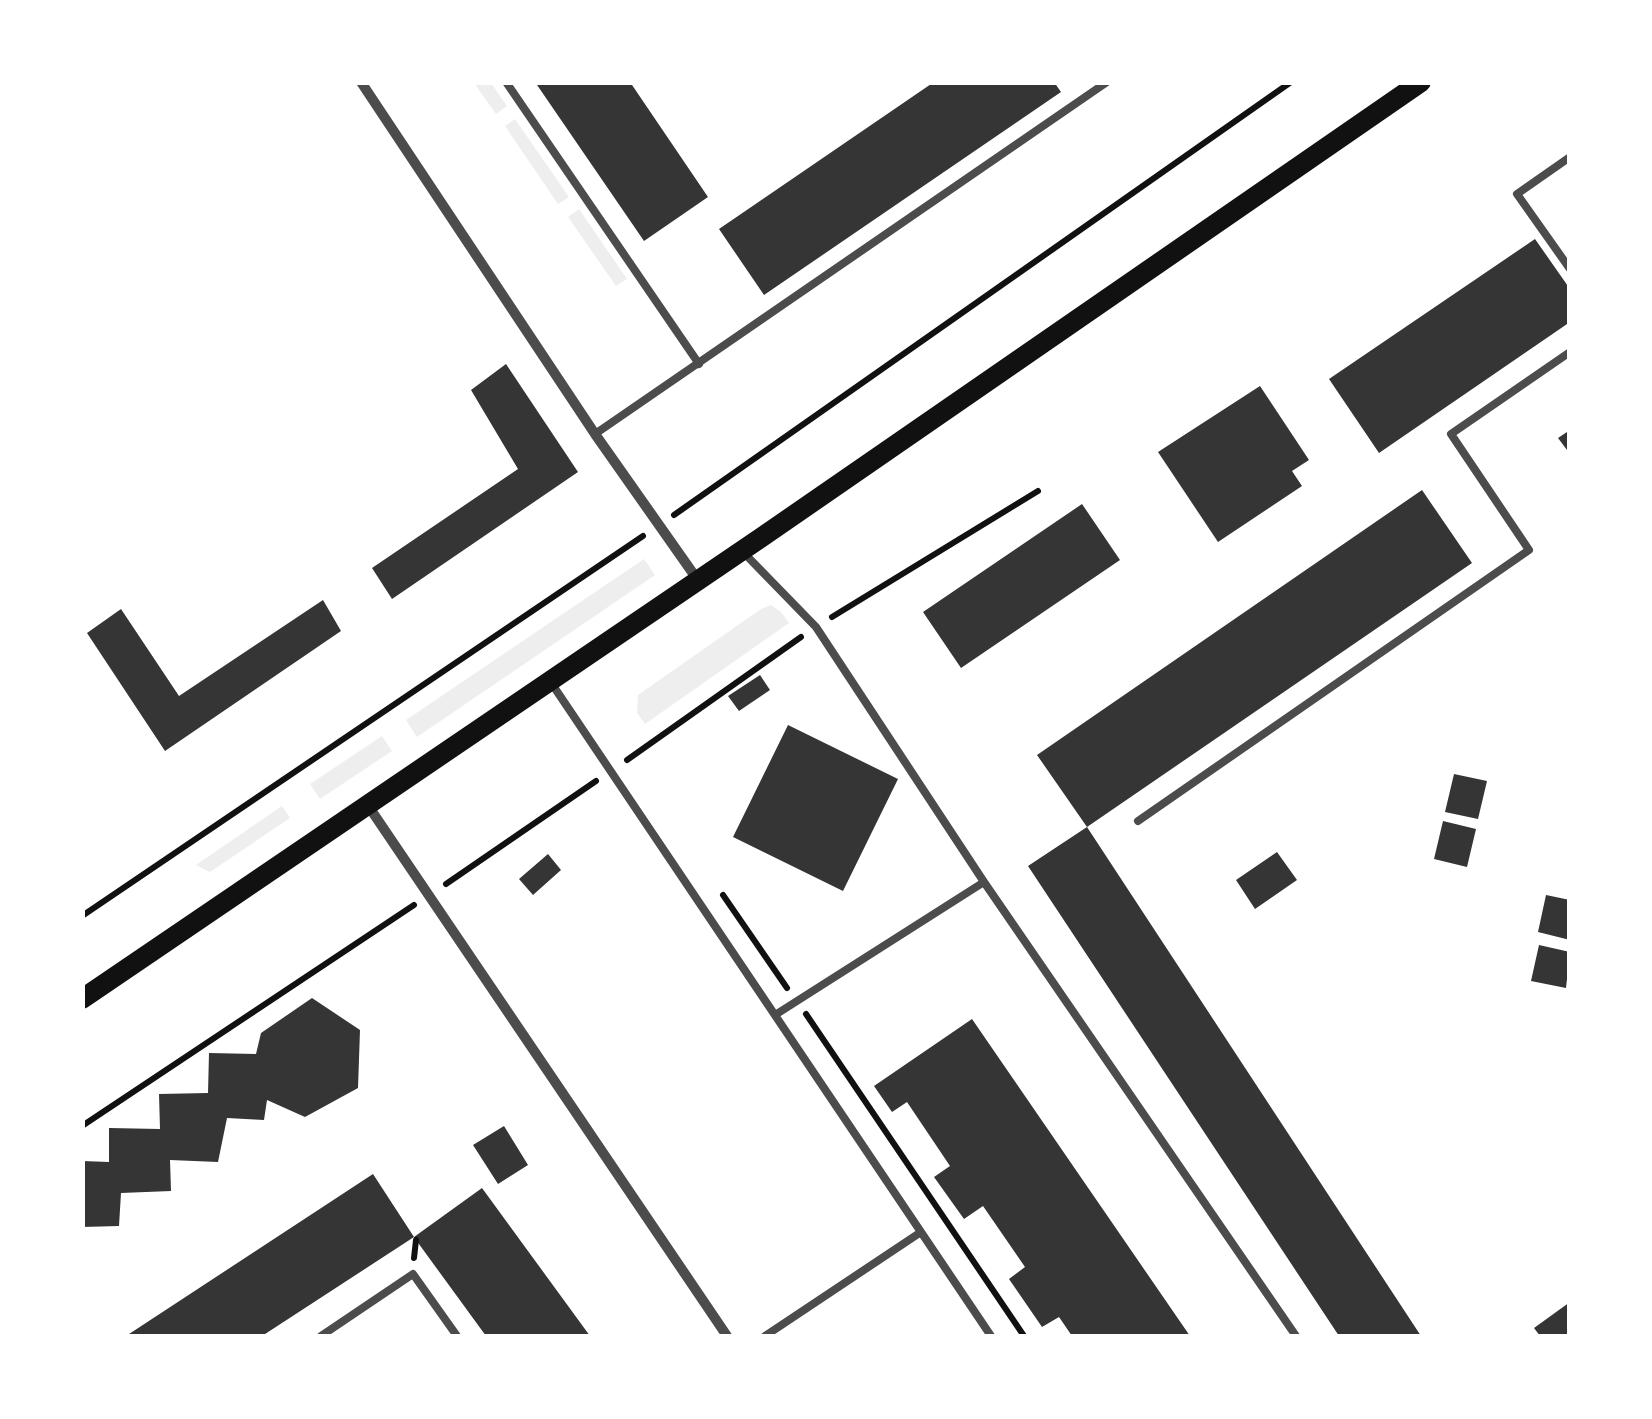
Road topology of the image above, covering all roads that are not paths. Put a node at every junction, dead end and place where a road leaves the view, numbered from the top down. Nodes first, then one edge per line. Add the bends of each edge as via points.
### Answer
1 (361, 82) edge
2 (506, 82) edge
3 (1107, 82) edge
4 (1422, 82) edge
5 (1570, 157) edge
6 (1570, 269) edge
7 (1570, 352) edge
8 (699, 364) junction
9 (595, 434) junction
10 (741, 550) junction
11 (696, 579) junction
12 (549, 680) junction
13 (366, 804) junction
14 (1138, 821) dead end
15 (984, 882) junction
16 (82, 1000) edge
17 (774, 1015) junction
18 (921, 1232) junction
19 (321, 1336) edge
20 (457, 1336) edge
21 (727, 1336) edge
22 (766, 1336) edge
23 (991, 1336) edge
24 (1296, 1336) edge

1 - 9 street
2 - 8 lane
3 - 8 lane
4 - 10 main road
5 - 6 lane via 1517,194
7 - 14 lane via 1450,434 1529,550
8 - 9 lane
9 - 11 street
10 - 11 main road
10 - 15 lane via 816,627
11 - 12 main road
12 - 13 main road
12 - 17 lane
13 - 16 main road
13 - 21 street
15 - 17 lane
15 - 24 lane
17 - 18 lane
18 - 22 lane
18 - 23 lane
19 - 20 lane via 413,1274

